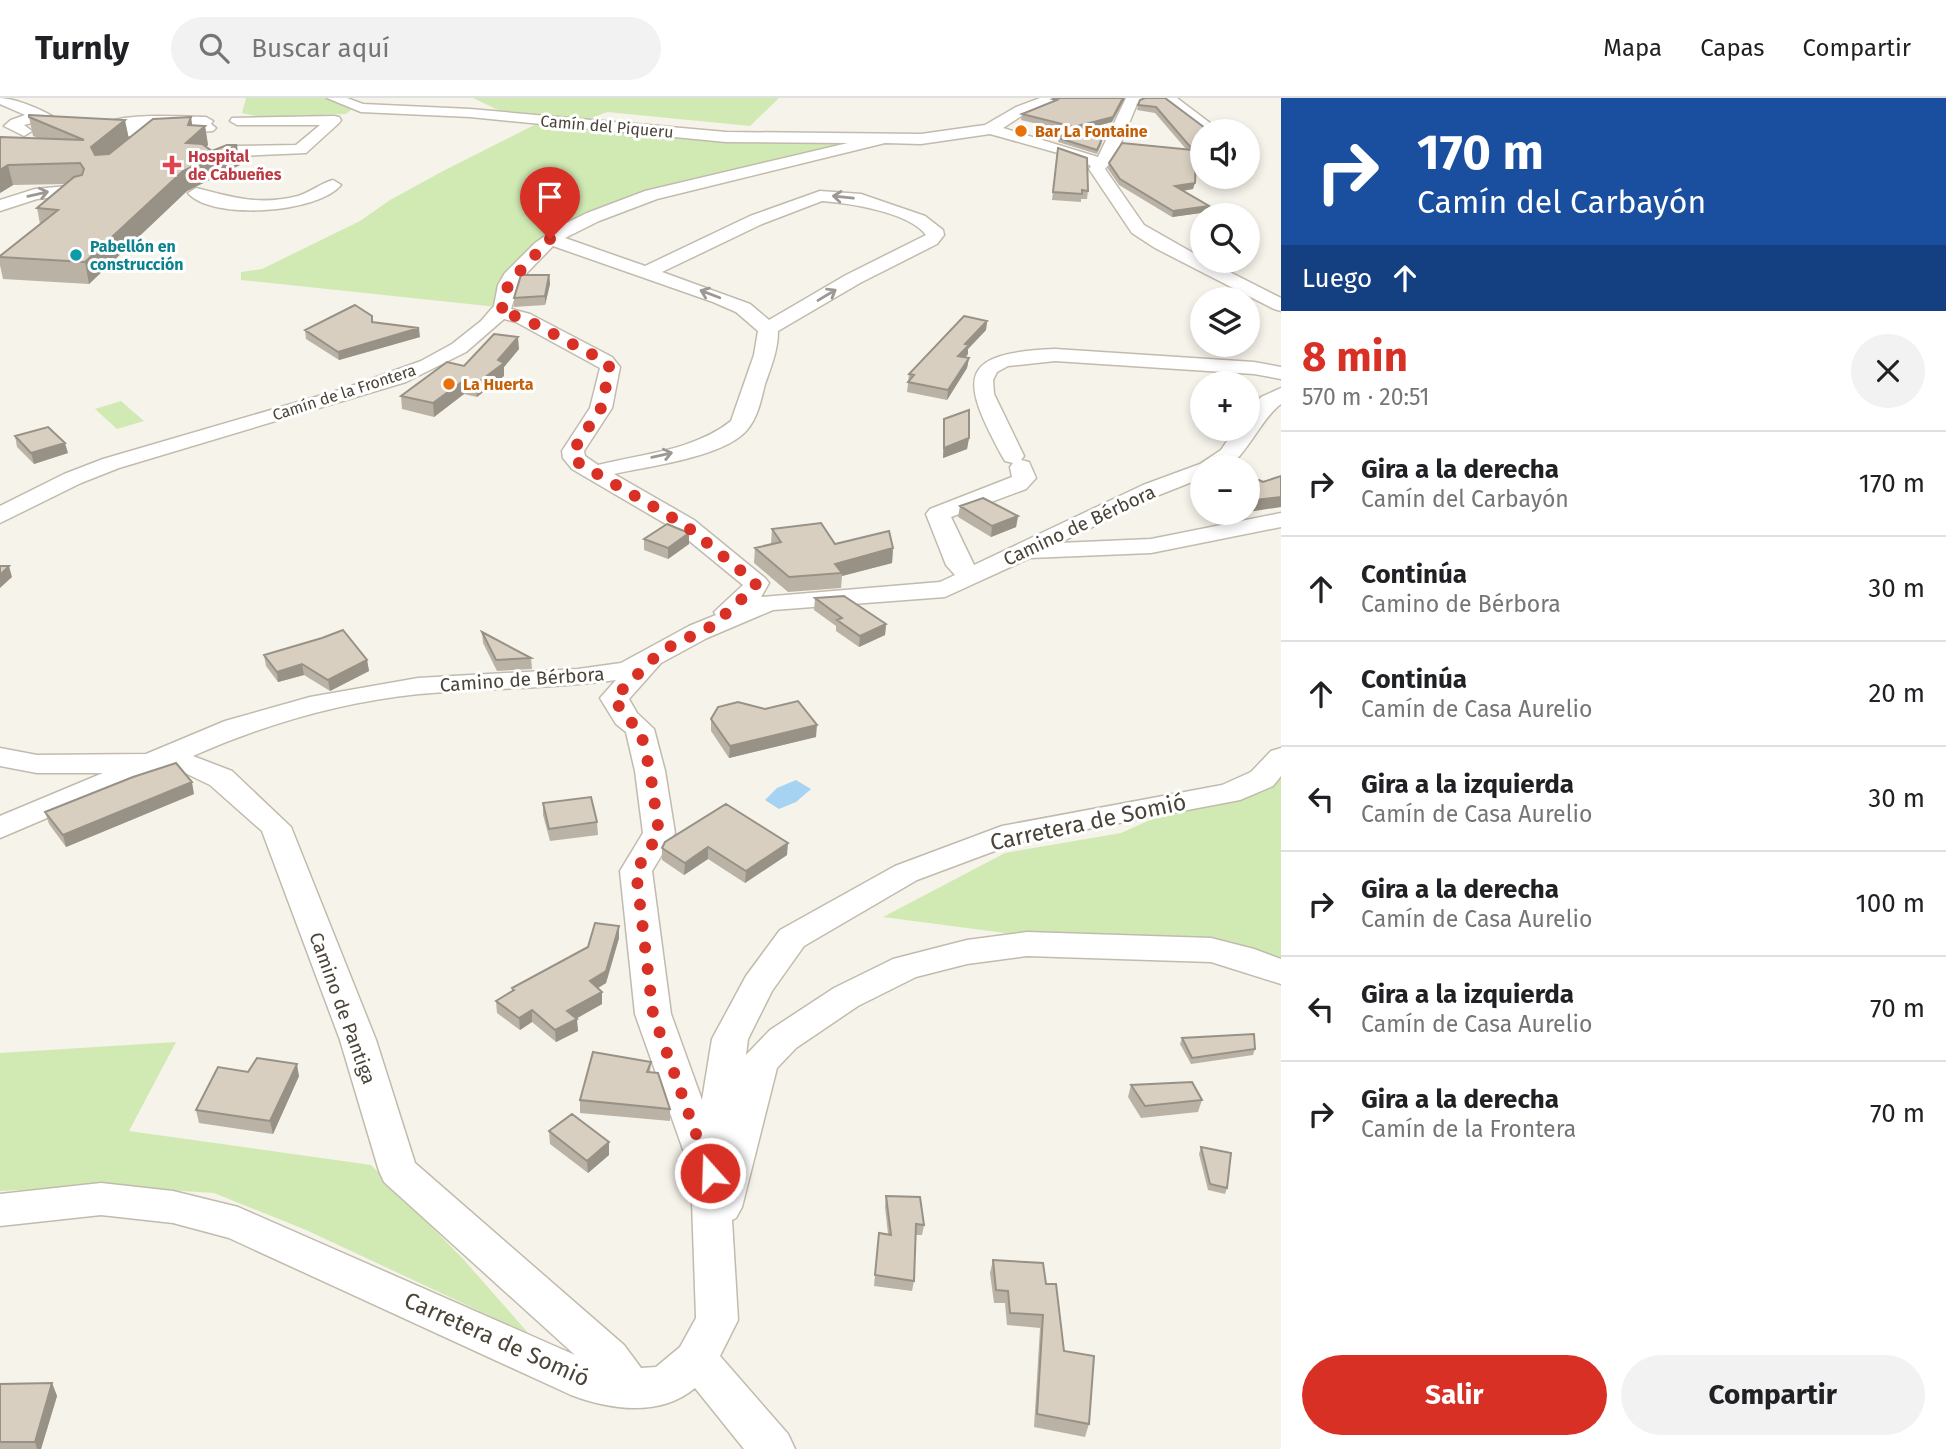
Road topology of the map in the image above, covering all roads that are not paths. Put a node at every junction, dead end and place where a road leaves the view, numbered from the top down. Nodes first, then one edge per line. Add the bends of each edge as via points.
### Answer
1 (0, 98) edge
2 (334, 98) edge
3 (1054, 98) edge
4 (1141, 98) edge
5 (1168, 98) edge
6 (1003, 102) dead end
7 (1021, 110) junction
8 (1197, 119) edge
9 (990, 129) junction
10 (231, 130) junction
11 (11, 131) edge
12 (151, 131) junction
13 (883, 139) junction
14 (132, 146) edge
15 (323, 155) dead end
16 (216, 164) edge
17 (1100, 164) junction
18 (333, 185) dead end
19 (78, 190) edge
20 (177, 192) edge
21 (196, 193) junction
22 (0, 206) edge
23 (550, 239) junction
24 (649, 271) junction
25 (1281, 305) edge
26 (499, 312) junction
27 (768, 329) junction
28 (1281, 373) edge
29 (1281, 394) edge
30 (1260, 412) edge
31 (596, 472) junction
32 (1190, 475) edge
33 (0, 488) edge
34 (9, 511) edge
35 (1281, 520) edge
36 (1028, 551) junction
37 (971, 576) junction
38 (718, 623) junction
39 (661, 651) junction
40 (0, 757) edge
41 (1281, 757) edge
42 (148, 765) junction
43 (0, 828) edge
44 (1281, 972) edge
45 (710, 1173) junction
46 (0, 1210) edge
47 (713, 1241) junction
48 (695, 1361) junction
49 (630, 1390) junction
50 (772, 1449) edge

1 - 11 street via 48,121 19,121
2 - 13 street, Camín del Piqueru via 371,109 470,113 726,137
3 - 7 street
4 - 17 street via 1131,101
5 - 8 street
6 - 7 street
7 - 9 street
9 - 13 street
9 - 17 street
10 - 10 street via 318,134 334,120
10 - 12 street
10 - 12 street via 121,123 105,128
10 - 15 street
10 - 16 street
10 - 21 street via 207,190
12 - 14 street
13 - 23 street, Camín de la Frontera via 651,195
17 - 25 street via 1097,169 1138,229
18 - 21 street via 317,195 269,204 217,202
22 -> 19 street via 35,194
20 - 21 street
23 - 24 street
23 - 26 street, Camín de la Frontera via 508,284
27 -> 24 street via 743,308
27 -> 24 street via 931,240 934,230 919,220 855,198 820,196 756,220
26 - 31 street via 523,318 605,361 610,368 601,408 573,451 580,464
26 - 34 street, Camín de la Frontera via 468,342 426,365 360,391 101,465
31 -> 27 street via 696,447 736,430 748,405
28 - 37 street via 1055,355 997,361 984,372 980,385 985,407 1024,478 938,514 959,565
29 - 30 street
31 - 38 street via 685,525 756,583
32 - 36 street, Camino de Bérbora
33 - 34 street
35 - 36 street via 1151,546
36 - 37 street, Camino de Bérbora
37 - 38 street, Camino de Bérbora via 945,589 776,601
38 - 39 street, Camino de Bérbora
39 - 42 street, Camino de Bérbora via 628,670 418,686 310,705 235,727
39 - 45 street via 614,698 626,718 640,729 659,833 636,871 653,1014
40 - 42 street, Camino de Pantiga via 37,764
41 - 45 street, Carretera de Somió via 1262,779 1229,793 1013,834 918,868 792,939 758,985 730,1039
42 - 43 street, Camino de Bérbora
42 - 49 street, Camino de Pantiga via 187,763 221,778 276,827 358,1040 398,1171 609,1359
44 - 47 street via 1211,950 1027,944 967,951 905,968 846,997 783,1039 760,1062
45 - 47 street, Carretera de Somió
46 - 49 street, Carretera de Somió via 101,1199 173,1207 238,1224 586,1381
47 - 48 street, Carretera de Somió via 717,1320
48 - 49 street, Carretera de Somió via 665,1386
48 - 50 street via 714,1377

